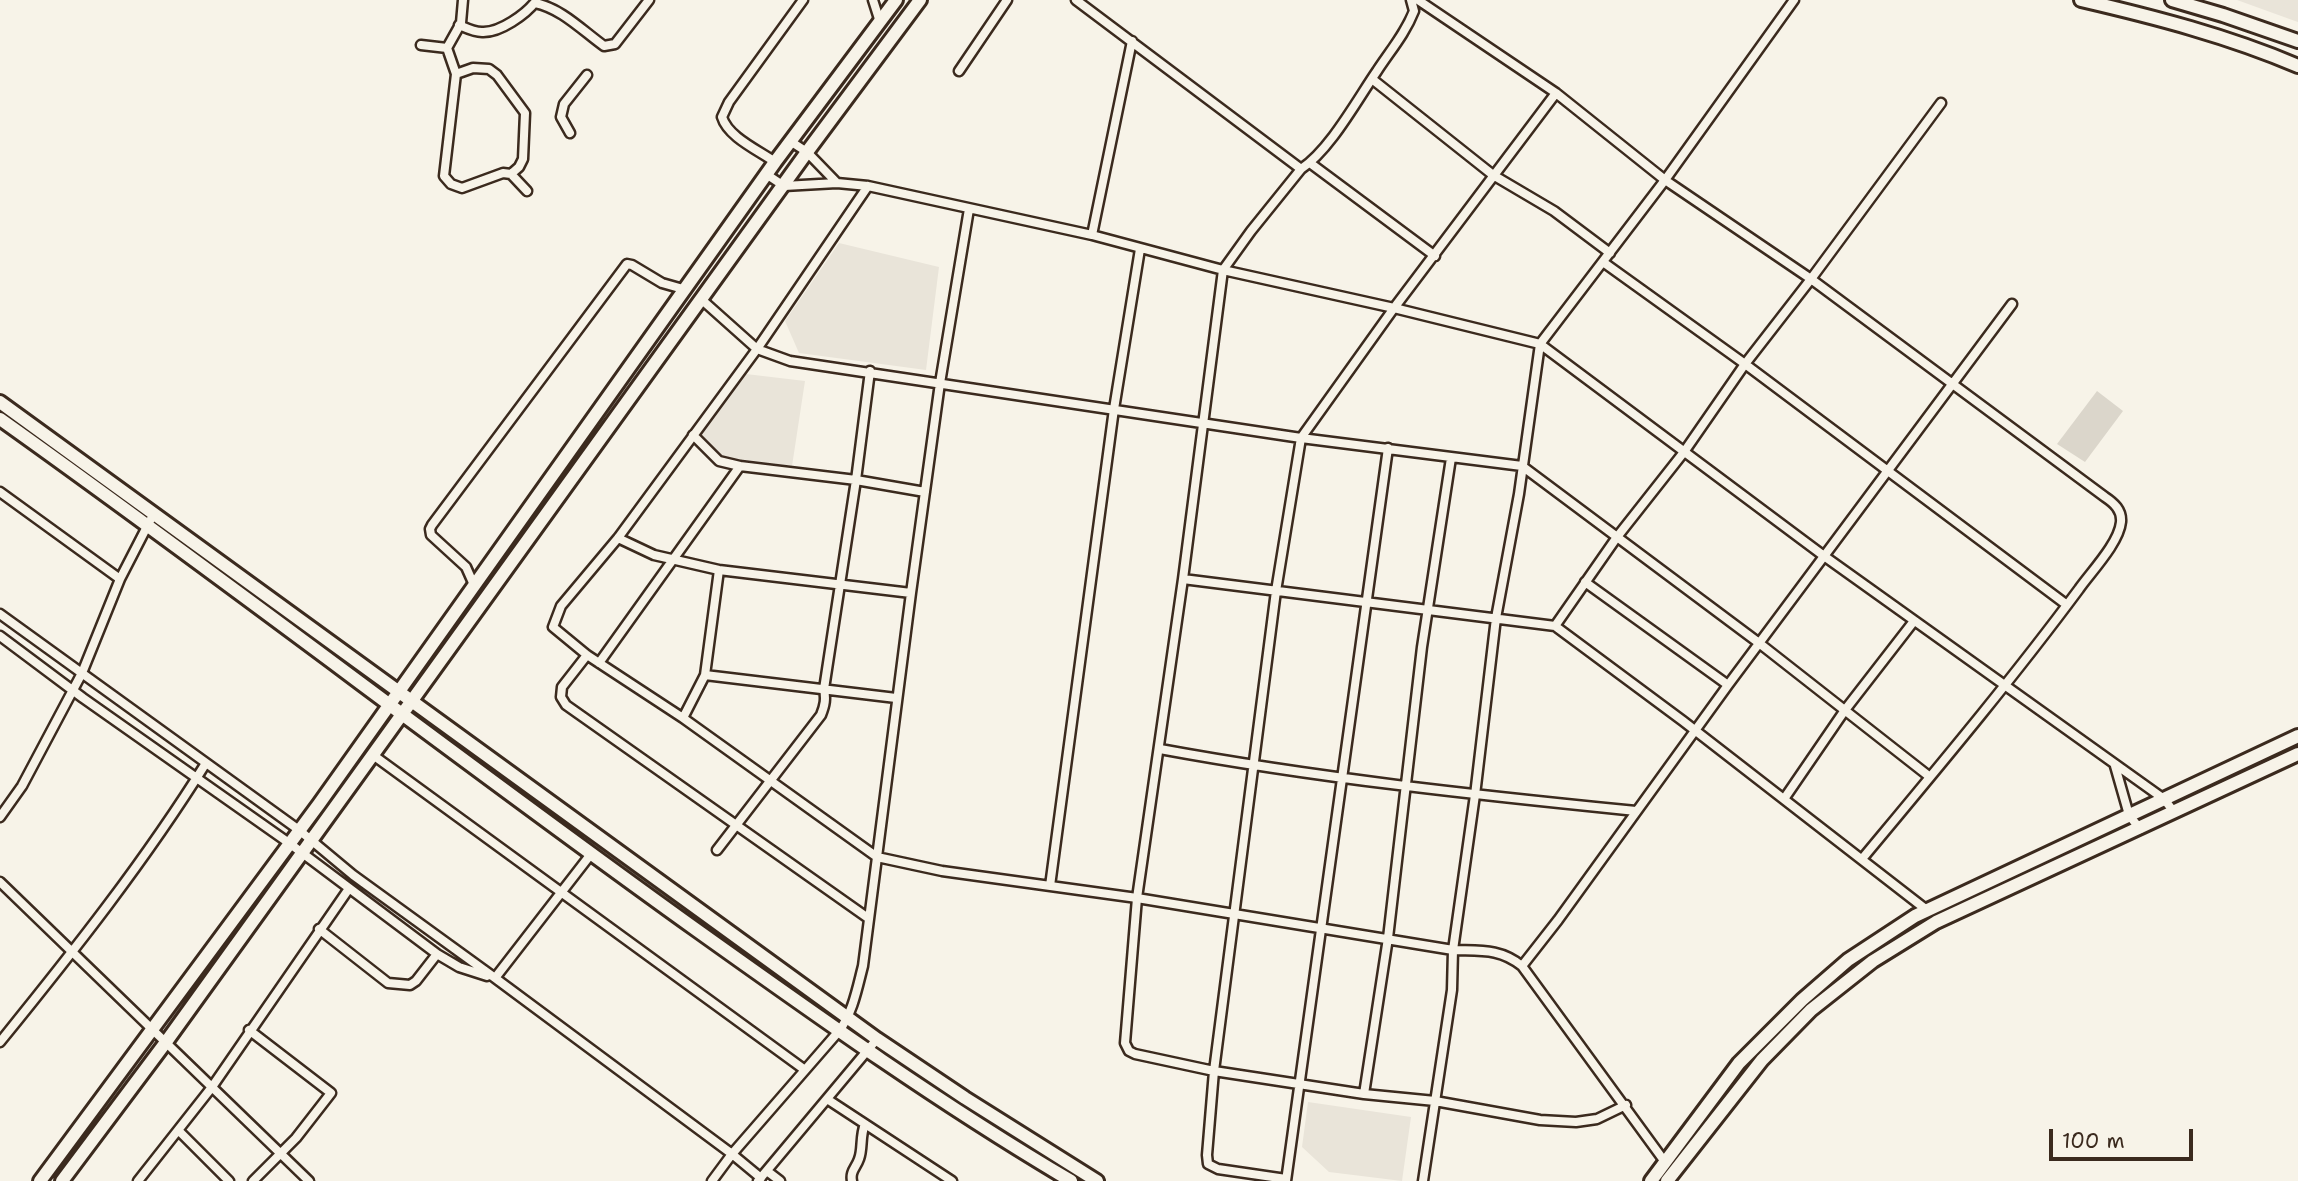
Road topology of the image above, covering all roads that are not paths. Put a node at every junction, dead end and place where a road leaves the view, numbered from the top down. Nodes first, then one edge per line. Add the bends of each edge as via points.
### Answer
1 (463, 0) edge
2 (649, 0) edge
3 (803, 0) edge
4 (873, 0) edge
5 (896, 0) edge
6 (920, 0) edge
7 (1007, 0) edge
8 (1076, 0) edge
9 (1411, 0) edge
10 (1418, 0) edge
11 (1794, 0) edge
12 (2081, 0) edge
13 (2172, 0) edge
14 (535, 2) edge
15 (880, 22) junction
16 (459, 25) junction
17 (1132, 41) junction
18 (2298, 41) edge
19 (421, 46) dead end
20 (447, 48) junction
21 (2298, 66) edge
22 (959, 71) dead end
23 (456, 74) junction
24 (587, 75) dead end
25 (1372, 79) junction
26 (1556, 93) junction
27 (1941, 103) dead end
28 (570, 133) dead end
29 (790, 141) junction
30 (807, 152) junction
31 (775, 162) junction
32 (1310, 163) junction
33 (1301, 169) junction
34 (511, 174) junction
35 (766, 174) junction
36 (1493, 175) junction
37 (1665, 180) junction
38 (837, 183) junction
39 (868, 186) junction
40 (784, 187) junction
41 (527, 191) dead end
42 (969, 209) junction
43 (1092, 235) junction
44 (1140, 249) junction
45 (1610, 253) junction
46 (1435, 256) junction
47 (1603, 262) junction
48 (1223, 270) junction
49 (1811, 279) junction
50 (662, 283) junction
51 (683, 289) junction
52 (701, 299) junction
53 (674, 302) junction
54 (2012, 304) dead end
55 (1394, 307) junction
56 (1540, 344) junction
57 (757, 349) junction
58 (1745, 364) junction
59 (870, 371) junction
60 (940, 383) junction
61 (1951, 383) junction
62 (0, 402) edge
63 (1114, 409) junction
64 (0, 419) edge
65 (1202, 422) junction
66 (693, 435) junction
67 (1301, 438) junction
68 (1388, 449) junction
69 (1684, 452) junction
70 (1451, 458) junction
71 (740, 466) junction
72 (1522, 467) junction
73 (1887, 472) junction
74 (856, 480) junction
75 (0, 492) edge
76 (925, 492) junction
77 (154, 513) junction
78 (147, 525) junction
79 (1616, 537) junction
80 (618, 538) junction
81 (1824, 556) junction
82 (672, 559) junction
83 (466, 567) junction
84 (486, 568) junction
85 (719, 570) junction
86 (120, 579) junction
87 (1183, 579) junction
88 (1585, 582) junction
89 (839, 584) junction
90 (474, 585) junction
91 (1276, 591) junction
92 (911, 593) junction
93 (1366, 603) junction
94 (2067, 605) junction
95 (1429, 608) junction
96 (0, 614) edge
97 (1496, 618) junction
98 (1914, 621) junction
99 (1555, 626) junction
100 (0, 636) edge
101 (1759, 643) junction
102 (587, 655) junction
103 (599, 663) junction
104 (82, 673) junction
105 (705, 675) junction
106 (1728, 685) junction
107 (2006, 686) junction
108 (824, 688) junction
109 (73, 691) junction
110 (399, 692) junction
111 (896, 698) junction
112 (411, 702) junction
113 (390, 705) junction
114 (1845, 710) junction
115 (402, 714) junction
116 (683, 718) junction
117 (1695, 730) junction
118 (2298, 736) edge
119 (1160, 749) junction
120 (2298, 754) edge
121 (373, 755) junction
122 (206, 763) junction
123 (1254, 766) junction
124 (2115, 766) junction
125 (1930, 777) junction
126 (1340, 778) junction
127 (196, 779) junction
128 (770, 782) junction
129 (1405, 786) junction
130 (1475, 795) junction
131 (1784, 799) junction
132 (2164, 799) junction
133 (1636, 811) junction
134 (2174, 812) junction
135 (2129, 815) junction
136 (0, 817) edge
137 (738, 826) junction
138 (2140, 829) junction
139 (299, 830) junction
140 (310, 841) junction
141 (289, 843) junction
142 (717, 850) dead end
143 (302, 853) junction
144 (590, 854) junction
145 (877, 857) junction
146 (1862, 859) junction
147 (0, 882) edge
148 (1050, 886) junction
149 (348, 890) junction
150 (560, 891) junction
151 (1137, 898) junction
152 (1928, 911) junction
153 (238, 913) junction
154 (1236, 916) junction
155 (868, 918) junction
156 (251, 922) junction
157 (1321, 928) junction
158 (319, 929) junction
159 (1388, 938) junction
160 (1453, 950) junction
161 (73, 952) junction
162 (437, 954) junction
163 (1522, 966) junction
164 (495, 978) junction
165 (849, 1018) junction
166 (152, 1029) junction
167 (249, 1030) junction
168 (839, 1031) junction
169 (877, 1039) junction
170 (0, 1042) edge
171 (166, 1042) junction
172 (867, 1052) junction
173 (805, 1070) junction
174 (1214, 1071) junction
175 (1299, 1083) junction
176 (212, 1087) junction
177 (1364, 1094) junction
178 (827, 1099) junction
179 (1435, 1101) junction
180 (1626, 1105) junction
181 (865, 1124) junction
182 (178, 1130) junction
183 (281, 1154) junction
184 (732, 1154) junction
185 (1665, 1162) junction
186 (762, 1177) edge
187 (1068, 1180) edge
188 (1286, 1180) edge
189 (40, 1181) edge
190 (62, 1181) edge
191 (139, 1181) edge
192 (229, 1181) edge
193 (253, 1181) edge
194 (309, 1181) edge
195 (712, 1181) edge
196 (780, 1181) edge
197 (852, 1181) edge
198 (952, 1181) edge
199 (1097, 1181) edge
200 (1423, 1181) edge
201 (1651, 1181) edge
202 (1667, 1181) edge

1 - 16 street
2 - 14 street via 615,44 604,46 559,13
3 - 31 street via 722,117 735,135
4 - 15 street
5 - 15 main road
6 - 30 main road
7 - 22 street
8 - 17 street
9 - 25 street via 1411,21
10 - 26 street
11 - 37 street
12 - 21 main road via 2158,18
13 - 18 main road
14 - 16 street via 494,30 480,33
15 - 29 main road
16 - 20 street
17 - 33 street
17 - 43 street
19 - 20 street
20 - 23 street
23 - 34 street via 489,69 525,113 523,159
23 - 34 street via 444,176 462,188
24 - 28 street via 564,103 561,117
25 - 32 street
25 - 36 street
26 - 36 street
26 - 37 street
27 - 49 street
29 - 30 street
29 - 31 main road
30 - 38 street
30 - 40 main road
31 - 35 main road
32 - 33 street
32 - 46 street
33 - 48 street
34 - 41 street
35 - 40 street
35 - 51 main road
36 - 45 street via 1554,211
36 - 46 street
37 - 45 street
37 - 49 street
38 - 39 street
38 - 40 street
39 - 42 street
39 - 57 street
40 - 52 main road
42 - 43 street
42 - 60 street
43 - 44 street
44 - 48 street
44 - 63 street
45 - 47 street
46 - 55 street
47 - 56 street
47 - 58 street
48 - 55 street
48 - 65 street
49 - 58 street
49 - 61 street
50 - 51 street
50 - 53 street
50 - 83 street via 627,264 432,525 431,536
51 - 53 main road
52 - 57 street
52 - 112 main road
53 - 84 main road
54 - 61 street
55 - 56 street
55 - 67 street
56 - 69 street
56 - 72 street
57 - 59 street via 790,361
57 - 66 street
58 - 69 street
58 - 73 street
59 - 60 street
59 - 74 street
60 - 63 street
60 - 76 street
61 - 73 street
61 - 94 street via 2120,512 2115,540
62 - 77 main road
63 - 65 street
63 - 148 street
64 - 78 main road
65 - 67 street
65 - 87 street
66 - 71 street via 719,461
66 - 80 street
67 - 68 street
67 - 91 street
68 - 70 street
68 - 93 street
69 - 79 street
69 - 81 street
70 - 72 street
70 - 95 street
71 - 74 street
71 - 82 street
72 - 79 street
72 - 97 street
73 - 81 street
73 - 94 street
74 - 76 street
74 - 89 street
75 - 86 street
76 - 92 street
77 - 78 street
77 - 110 main road
78 - 86 street
78 - 113 main road
79 - 88 street
79 - 101 street
80 - 82 street
80 - 102 street via 561,606 553,627
81 - 98 street
81 - 101 street
82 - 85 street
82 - 103 street
83 - 84 street
83 - 90 street
84 - 90 main road
85 - 89 street
85 - 105 street
86 - 104 street
87 - 91 street
87 - 119 street
88 - 99 street
88 - 106 street
89 - 92 street
89 - 108 street
90 - 110 main road
91 - 93 street
91 - 123 street
92 - 111 street
93 - 95 street
93 - 126 street
94 - 107 street
95 - 97 street
95 - 129 street
96 - 104 street
97 - 99 street
97 - 130 street
98 - 107 street
98 - 114 street
99 - 117 street
100 - 109 street
101 - 106 street
101 - 114 street
102 - 103 street
102 - 137 street via 562,687 566,705
103 - 116 street
104 - 109 street
104 - 122 street
105 - 108 street
105 - 116 street
106 - 117 street
107 - 124 street
107 - 125 street
108 - 111 street
108 - 128 street via 821,715
109 - 127 street
109 - 136 street
110 - 112 main road
110 - 113 main road
111 - 145 street
112 - 115 main road
112 - 165 main road
113 - 115 main road
113 - 139 main road
114 - 125 street
114 - 131 street
115 - 121 main road
115 - 144 main road
116 - 128 street
117 - 131 street
117 - 133 street
118 - 132 main road
119 - 123 street
119 - 151 street
120 - 134 main road
121 - 140 main road
121 - 150 street
122 - 127 street
122 - 139 street
123 - 126 street
123 - 154 street
124 - 132 street
124 - 135 street
125 - 146 street
126 - 129 street
126 - 157 street
127 - 141 street
127 - 161 street
128 - 137 street
128 - 145 street
129 - 130 street
129 - 159 street
130 - 133 street
130 - 160 street
131 - 146 street
132 - 134 street
132 - 135 main road
133 - 163 street
134 - 138 main road
135 - 138 street
135 - 152 main road
137 - 142 street
137 - 155 street
138 - 202 main road via 1936,922 1873,961 1811,1010 1762,1060
139 - 140 street
139 - 141 main road
140 - 143 main road
140 - 164 street
141 - 143 street
141 - 153 main road
143 - 149 street
143 - 156 main road
144 - 150 street
144 - 168 main road
145 - 148 street
145 - 155 street
146 - 152 street
147 - 161 street
148 - 151 street
149 - 158 street
149 - 162 street
150 - 164 street
150 - 173 street
151 - 154 street
151 - 174 street via 1127,1048 1135,1054
152 - 185 main road via 1848,960 1802,1000 1739,1063
153 - 156 main road
153 - 166 main road
154 - 157 street
154 - 174 street
155 - 165 street via 863,966
156 - 171 main road
157 - 159 street
157 - 175 street
158 - 162 street via 388,983 410,985
158 - 167 street
159 - 160 street
159 - 177 street
160 - 163 street via 1493,951
160 - 179 street via 1452,990
161 - 166 street
161 - 170 street
162 - 164 street via 459,967
163 - 180 street
164 - 184 street
165 - 168 street
165 - 169 main road
166 - 171 street
166 - 189 main road
167 - 176 street
167 - 183 street via 331,1093
168 - 172 main road
168 - 173 street
169 - 172 street
169 - 199 main road
171 - 176 street
171 - 190 main road
172 - 178 street
172 - 187 main road
173 - 184 street
174 - 175 street
174 - 188 street via 1208,1164
175 - 177 street
175 - 188 street
176 - 182 street
176 - 183 street
177 - 179 street
178 - 181 street
178 - 186 street
179 - 180 street via 1576,1122 1597,1119
179 - 200 street
180 - 185 street
181 - 197 street
181 - 198 street
182 - 191 street
182 - 192 street
183 - 193 street
183 - 194 street
184 - 186 street
184 - 195 street
185 - 201 main road
186 - 196 street

